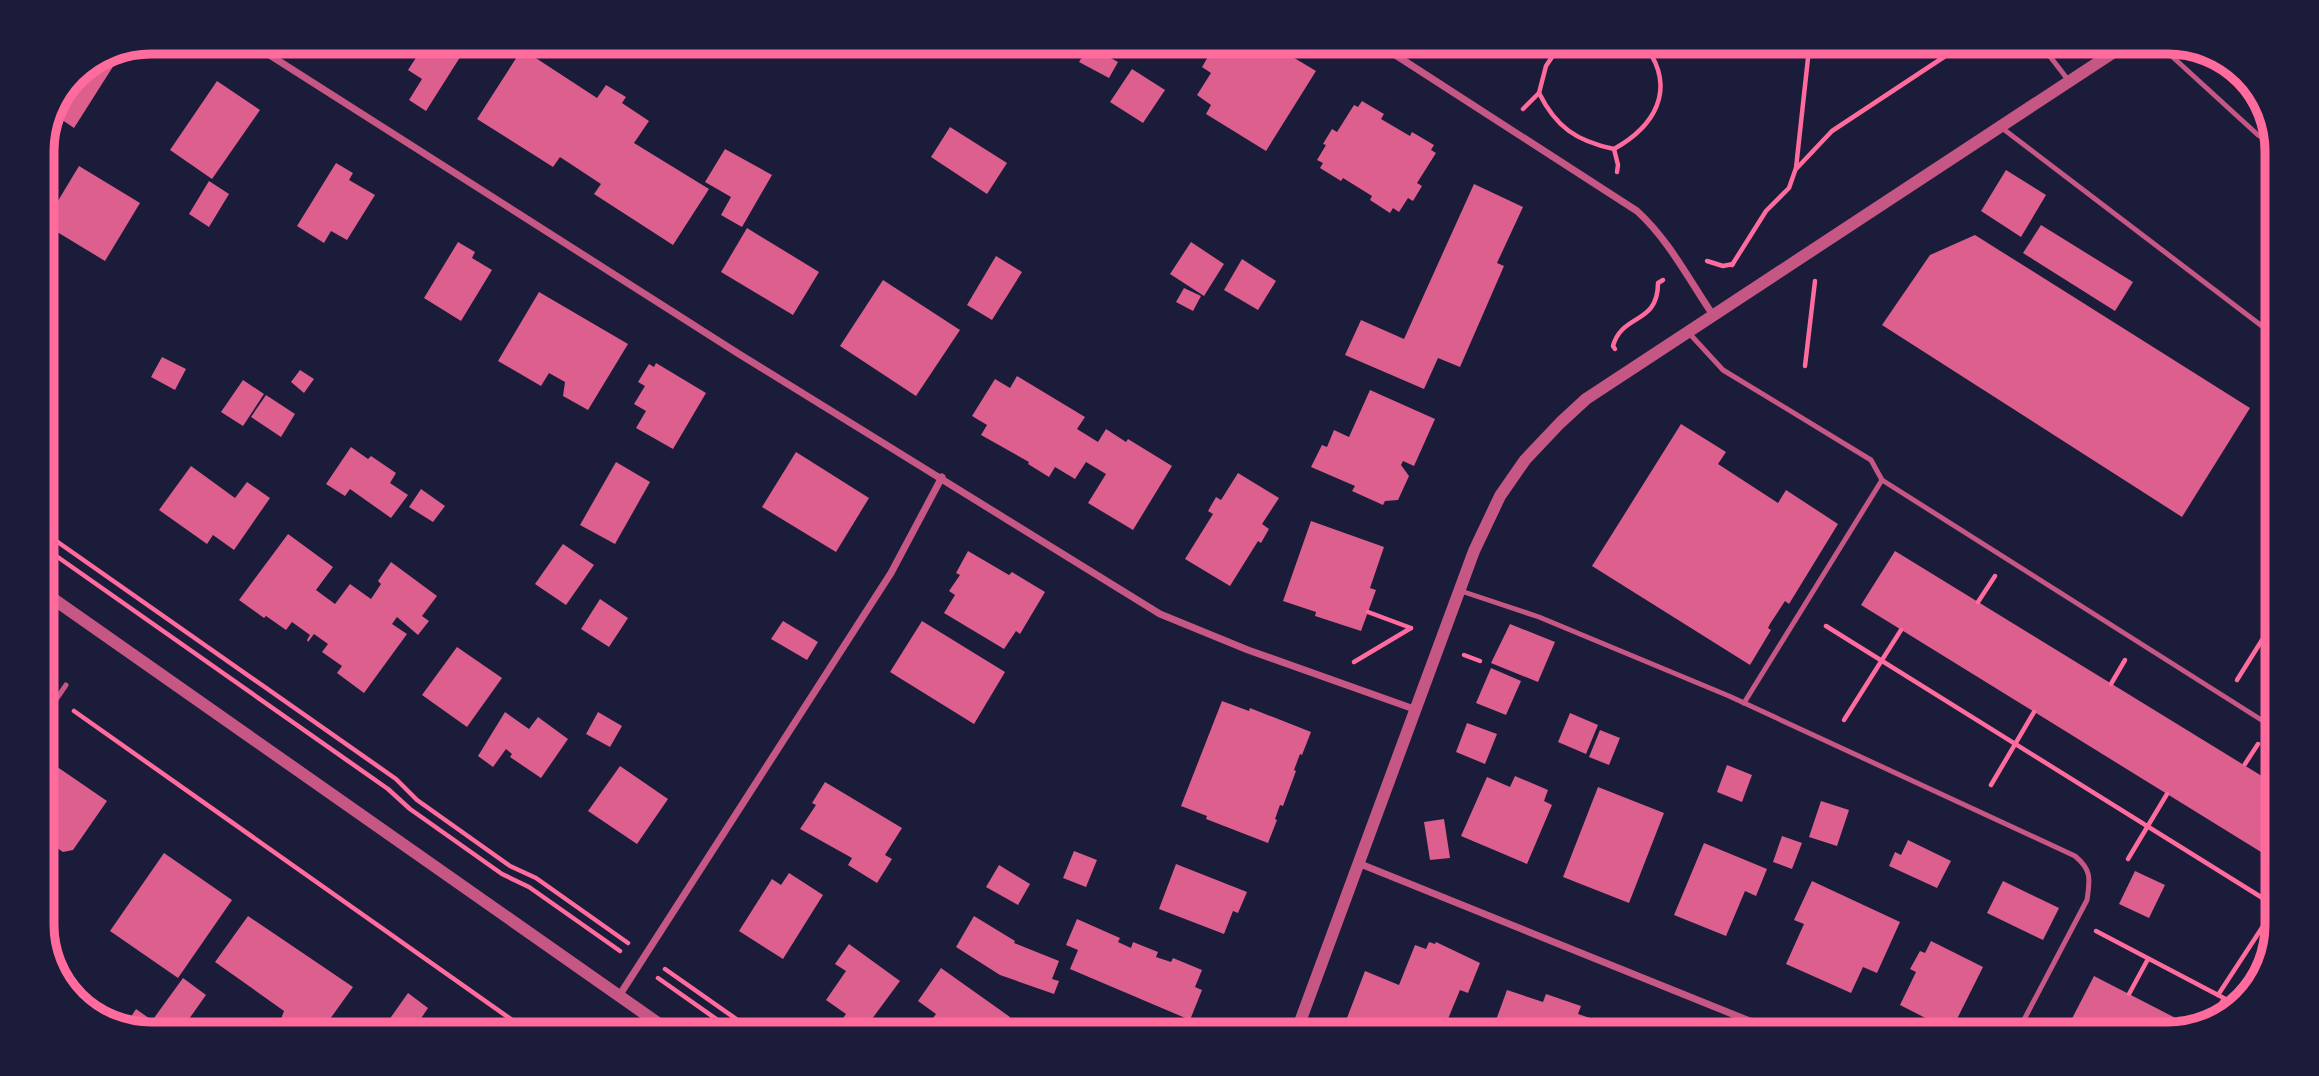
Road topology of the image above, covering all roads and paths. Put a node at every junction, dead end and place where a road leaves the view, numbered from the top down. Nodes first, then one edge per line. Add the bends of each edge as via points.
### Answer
1 (268, 54) edge
2 (1394, 54) edge
3 (1554, 54) edge
4 (1651, 54) edge
5 (1808, 54) edge
6 (1948, 54) edge
7 (2051, 54) edge
8 (2111, 54) edge
9 (2170, 54) edge
10 (2069, 81) junction
11 (1539, 93) junction
12 (1519, 111) dead end
13 (2001, 128) junction
14 (2264, 139) edge
15 (1614, 149) junction
16 (1796, 168) junction
17 (1616, 173) dead end
18 (1683, 271) junction
19 (1815, 280) dead end
20 (1713, 315) junction
21 (2265, 328) edge
22 (1688, 332) junction
23 (1618, 352) dead end
24 (1805, 366) dead end
25 (942, 477) junction
26 (1882, 480) junction
27 (54, 539) edge
28 (54, 554) edge
29 (1458, 590) junction
30 (54, 599) edge
31 (1368, 612) dead end
32 (1826, 626) dead end
33 (1411, 628) junction
34 (1901, 630) dead end
35 (2265, 635) edge
36 (1416, 638) dead end
37 (1458, 653) dead end
38 (1480, 661) dead end
39 (1882, 661) junction
40 (1342, 683) junction
41 (66, 685) dead end
42 (2226, 698) junction
43 (56, 699) junction
44 (54, 702) edge
45 (1744, 704) junction
46 (1414, 709) junction
47 (2034, 712) dead end
48 (1844, 720) dead end
49 (2265, 722) edge
50 (2015, 744) junction
51 (1991, 785) dead end
52 (2168, 794) dead end
53 (2148, 827) junction
54 (2128, 859) dead end
55 (1357, 863) junction
56 (2265, 900) edge
57 (2077, 920) junction
58 (2265, 924) edge
59 (633, 947) dead end
60 (626, 955) dead end
61 (2148, 959) junction
62 (662, 967) dead end
63 (655, 976) dead end
64 (2129, 994) dead end
65 (619, 996) junction
66 (2221, 997) junction
67 (2228, 1000) edge
68 (2215, 1009) edge
69 (515, 1022) edge
70 (656, 1022) edge
71 (720, 1022) edge
72 (740, 1022) edge
73 (1300, 1022) edge
74 (1752, 1022) edge
75 (2023, 1022) edge

1 - 25 street via 739,354
2 - 18 street via 1637,211 1654,226
3 - 11 path
4 - 15 path via 1661,78 1659,105 1631,139
5 - 16 path
6 - 16 path via 1832,131
7 - 10 lane
8 - 10 street
9 - 14 lane
10 - 13 street
11 - 12 path
11 - 15 path via 1550,114 1570,132 1593,145
13 - 20 street
13 - 21 lane
15 - 17 path
16 - 20 path via 1789,188 1766,211 1742,247
18 - 20 street
18 - 23 path via 1658,283 1655,304 1620,330 1613,346
19 - 24 path
20 - 22 street
22 - 26 lane via 1723,370 1871,460
22 - 29 street via 1586,400 1525,460 1500,496
25 - 40 street via 1160,614
25 - 65 street via 891,573
26 - 42 lane
26 - 45 lane
27 - 59 path via 396,779 416,800
28 - 60 path via 388,789 430,824
29 - 45 lane via 1539,617
29 - 46 street
30 - 65 street
31 - 33 path
32 - 39 path
33 - 36 path
33 - 40 path via 1348,666
34 - 39 path
35 - 42 path
37 - 38 path
39 - 48 path
39 - 50 path
40 - 46 street
41 - 43 lane
42 - 49 lane
43 - 44 lane
43 - 69 path
45 - 57 lane via 2075,856 2085,864 2090,880
46 - 55 street
47 - 50 path
50 - 51 path
50 - 53 path
52 - 53 path
53 - 54 path
53 - 56 path
55 - 73 street
55 - 74 street
57 - 61 path
57 - 75 lane
58 - 66 path
61 - 64 path
61 - 66 path
62 - 72 path
63 - 71 path
65 - 70 street
66 - 67 path
66 - 68 path

